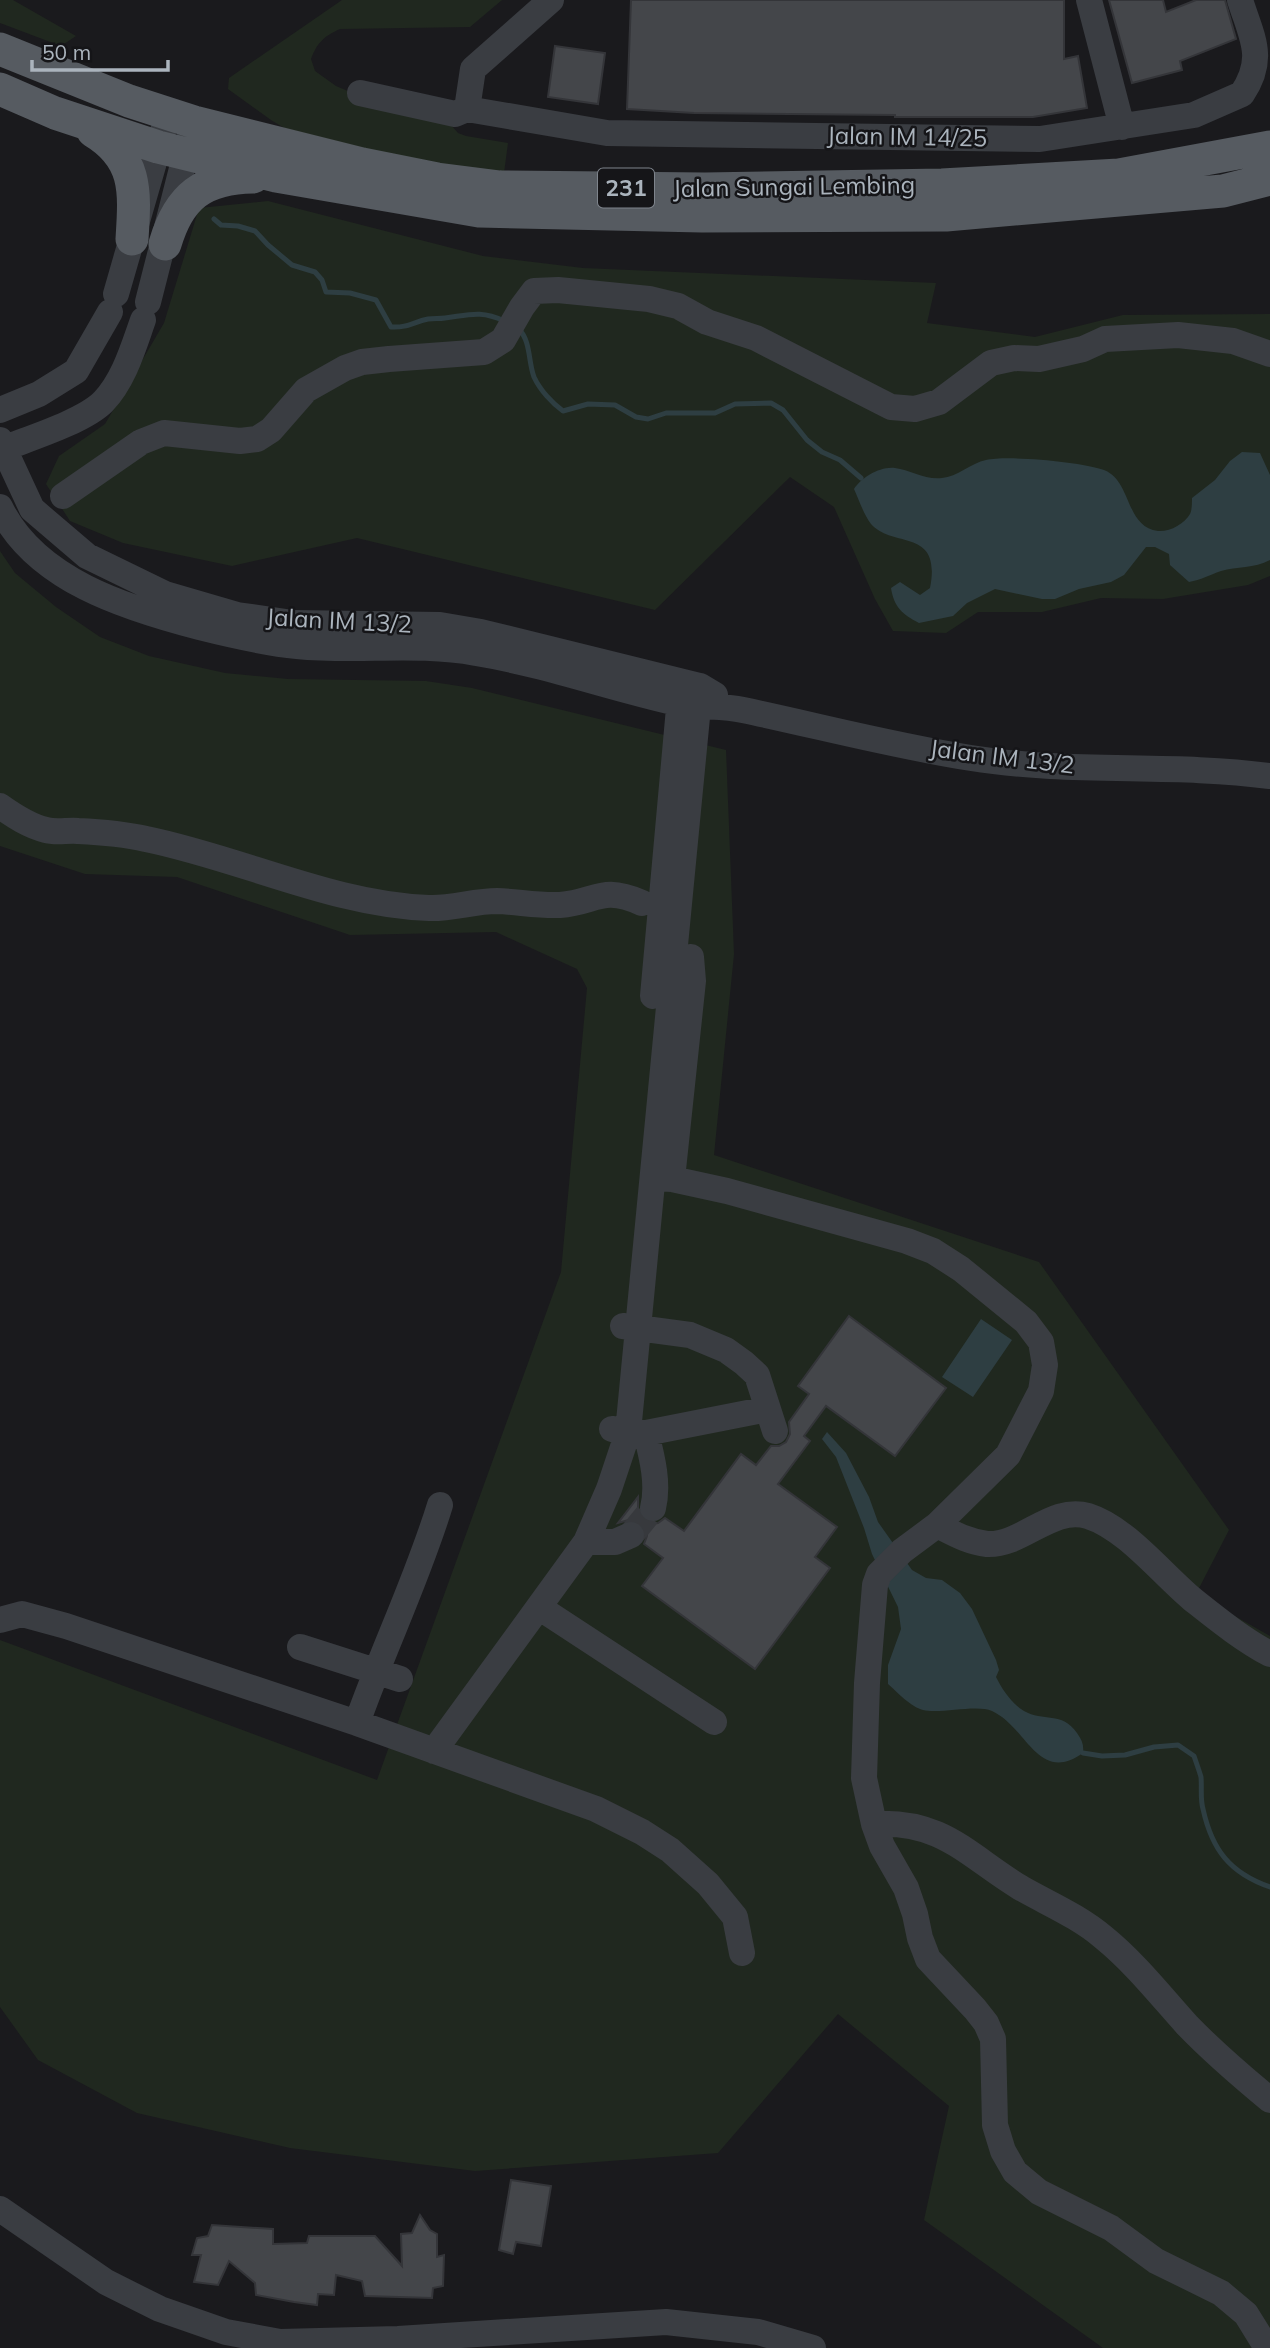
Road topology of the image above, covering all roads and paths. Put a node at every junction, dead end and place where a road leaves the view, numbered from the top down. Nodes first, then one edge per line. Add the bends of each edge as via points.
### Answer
1 (551, 0) edge
2 (1088, 0) edge
3 (1240, 0) edge
4 (0, 49) edge
5 (0, 89) edge
6 (360, 93) dead end
7 (467, 109) junction
8 (55, 113) junction
9 (181, 118) junction
10 (1122, 127) junction
11 (1265, 146) edge
12 (172, 150) junction
13 (276, 176) junction
14 (1270, 179) edge
15 (132, 239) junction
16 (164, 244) junction
17 (1270, 354) edge
18 (0, 410) edge
19 (1, 446) edge
20 (63, 496) dead end
21 (0, 507) edge
22 (690, 695) junction
23 (1270, 776) edge
24 (0, 806) edge
25 (642, 903) dead end
26 (691, 957) dead end
27 (655, 1071) junction
28 (663, 1178) junction
29 (641, 1220) junction
30 (630, 1328) junction
31 (626, 1438) junction
32 (440, 1505) dead end
33 (653, 1508) tunnel mouth
34 (937, 1525) junction
35 (631, 1535) tunnel mouth
36 (586, 1542) junction
37 (540, 1608) junction
38 (0, 1620) edge
39 (300, 1647) dead end
40 (1270, 1654) edge
41 (375, 1671) junction
42 (400, 1679) dead end
43 (714, 1722) dead end
44 (357, 1723) junction
45 (434, 1751) junction
46 (874, 1824) junction
47 (742, 1953) dead end
48 (1270, 2100) edge
49 (0, 2209) edge
50 (813, 2348) edge
51 (1267, 2348) edge

1 - 7 street via 473,69
2 - 10 street
3 - 10 street, Jalan IM 14/25 via 1257,55 1242,94 1194,115
4 - 9 main road, Jalan Sungai Lembing / 231
5 - 8 main road, Jalan Sungai Lembing / 231
6 - 7 street, Jalan IM 14/25 via 454,114
7 - 10 street, Jalan IM 14/25 via 607,133 1040,139
8 - 12 main road, Jalan Sungai Lembing / 231
8 - 15 main road via 109,141 120,153 134,200
9 - 11 main road, Jalan Sungai Lembing / 231 via 362,164 500,187 954,185 1119,175
9 - 12 street
12 - 13 main road, Jalan Sungai Lembing / 231
12 - 15 street
12 - 16 street
13 - 14 main road, Jalan Sungai Lembing / 231 via 479,211 702,216 946,215 1223,191
13 - 16 main road via 228,178 205,186 185,201
15 - 18 street via 113,303 76,371 39,394
16 - 19 street via 146,311 113,390 80,417
17 - 20 street via 1233,341 1178,335 1105,340 1039,359 991,363 939,402 915,409 891,407 756,338 678,306 649,299 534,291 503,340 484,352 362,362 328,375 306,390 271,430 257,439 164,433 141,442
19 - 22 street, Jalan IM 13/2 via 32,509 87,556 165,594 237,615 293,623 468,630
21 - 22 street, Jalan IM 13/2 via 7,522 36,554 63,573 112,601 164,618 298,646 440,647 481,653
22 - 23 street, Jalan IM 13/2 via 973,759
22 - 27 street
24 - 25 street via 49,831 144,838 391,905 432,908 496,901 564,905 614,894
26 - 28 street via 694,981
27 - 28 street
27 - 29 street
28 - 29 street
28 - 34 street via 727,1191 933,1251 1026,1322 1041,1342 1045,1365 1041,1391 1008,1455
29 - 30 street
30 - 31 street
30 - 31 street via 690,1335 726,1350 757,1375 772,1420
31 - 33 street via 652,1457
31 - 36 street
32 - 41 street via 417,1575
34 - 40 street via 971,1541 990,1544 1010,1540 1059,1517 1087,1516 1111,1526 1192,1599
34 - 46 street via 902,1551 875,1585 864,1778
35 - 36 street via 615,1542
36 - 37 street
37 - 43 street
37 - 45 street
38 - 44 street via 22,1614 55,1623
39 - 41 street
41 - 42 street
41 - 44 street
44 - 45 street
45 - 47 street via 596,1809 661,1844 720,1897 734,1917
46 - 48 street via 916,1827 961,1845 1021,1888 1057,1905 1102,1936 1189,2027
46 - 51 street via 905,1888 928,1959 975,2009 993,2039 995,2125 1015,2172 1039,2192 1111,2228 1156,2261 1221,2293 1246,2314
49 - 50 street via 106,2282 160,2309 226,2332 280,2342 666,2322 758,2332

